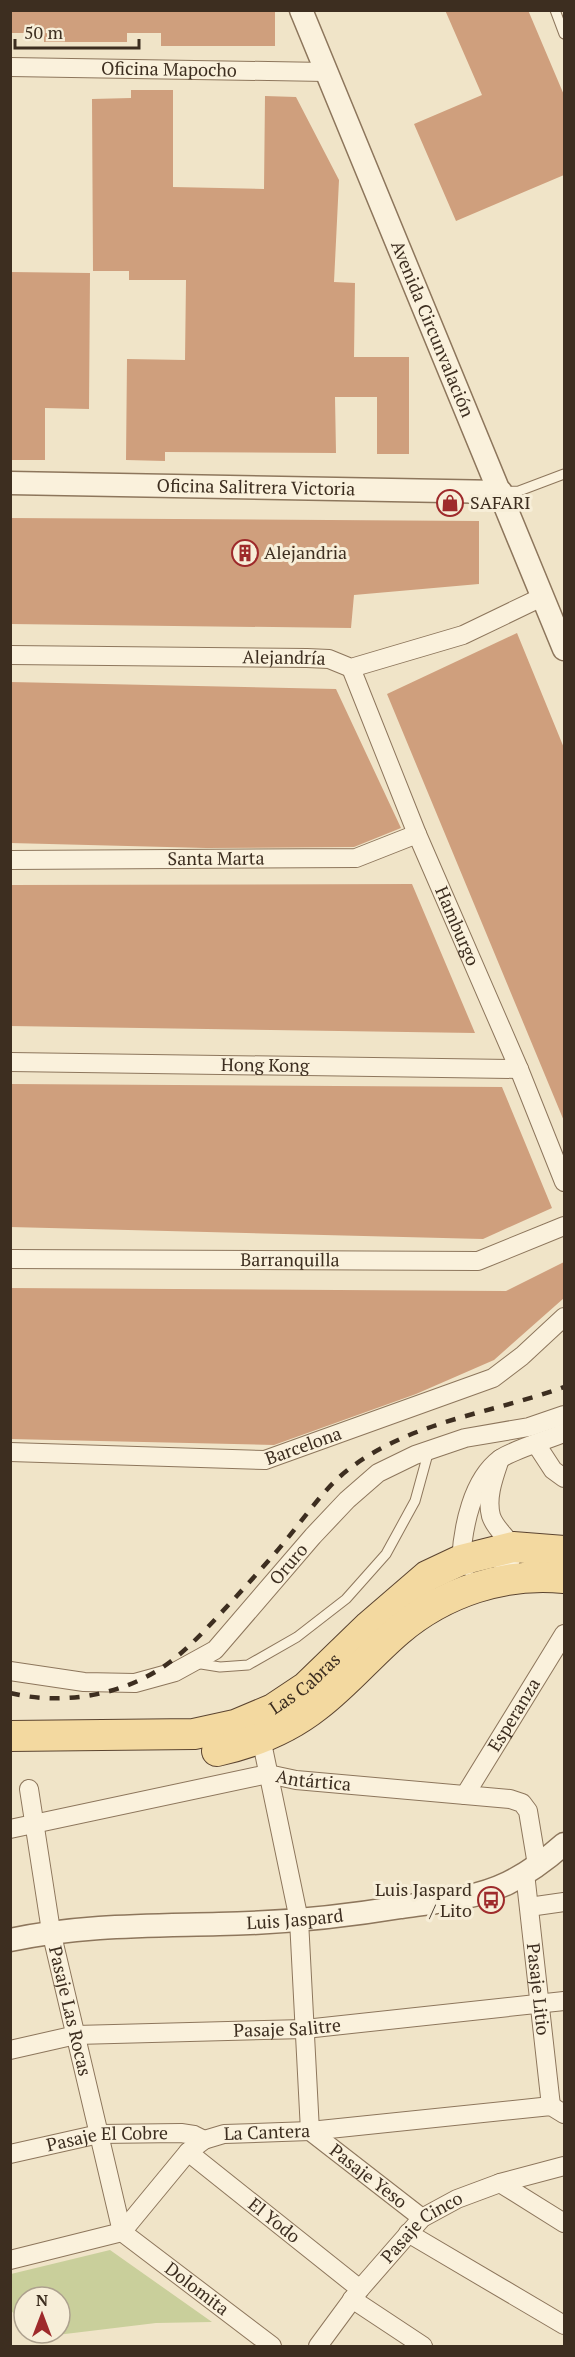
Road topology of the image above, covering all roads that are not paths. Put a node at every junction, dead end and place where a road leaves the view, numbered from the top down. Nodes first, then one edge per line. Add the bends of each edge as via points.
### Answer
1 (300, 10) edge
2 (555, 10) edge
3 (564, 34) edge
4 (10, 67) edge
5 (326, 72) junction
6 (564, 474) edge
7 (10, 483) edge
8 (501, 492) junction
9 (542, 597) junction
10 (564, 649) edge
11 (10, 655) edge
12 (351, 669) junction
13 (417, 834) junction
14 (10, 860) edge
15 (10, 1062) edge
16 (519, 1069) junction
17 (564, 1182) edge
18 (564, 1226) edge
19 (10, 1259) edge
20 (564, 1317) edge
21 (564, 1415) edge
22 (564, 1433) edge
23 (536, 1444) junction
24 (429, 1450) junction
25 (10, 1452) edge
26 (500, 1460) junction
27 (564, 1478) edge
28 (513, 1547) junction
29 (564, 1551) edge
30 (461, 1560) junction
31 (564, 1578) edge
32 (494, 1582) junction
33 (564, 1634) edge
34 (195, 1663) junction
35 (10, 1671) edge
36 (10, 1736) edge
37 (261, 1738) junction
38 (10, 1757) edge
39 (268, 1774) junction
40 (29, 1790) dead end
41 (465, 1796) junction
42 (34, 1824) junction
43 (10, 1829) edge
44 (564, 1844) edge
45 (531, 1869) junction
46 (564, 1902) edge
47 (529, 1907) junction
48 (299, 1920) junction
49 (51, 1931) junction
50 (10, 1940) edge
51 (564, 2001) edge
52 (540, 2003) junction
53 (305, 2029) junction
54 (76, 2035) junction
55 (10, 2050) edge
56 (558, 2110) edge
57 (310, 2131) junction
58 (99, 2134) junction
59 (204, 2140) junction
60 (188, 2152) junction
61 (10, 2154) edge
62 (564, 2166) edge
63 (500, 2183) junction
64 (422, 2218) junction
65 (564, 2223) edge
66 (122, 2232) junction
67 (408, 2233) junction
68 (10, 2259) edge
69 (356, 2294) junction
70 (564, 2325) edge
71 (272, 2346) edge
72 (318, 2346) edge
73 (423, 2346) edge

1 - 5 street, Avenida Circunvalación
2 - 3 lane
4 - 5 street, Oficina Mapocho
5 - 8 street, Avenida Circunvalación
6 - 8 lane via 519,491
7 - 8 street, Oficina Salitrera Victoria
8 - 9 street, Avenida Circunvalación
9 - 10 street, Avenida Circunvalación
9 - 12 street, Alejandría via 463,635
11 - 12 street, Alejandría via 307,658 329,659
12 - 13 street, Hamburgo
13 - 14 street, Santa Marta via 356,858
13 - 16 street, Hamburgo
15 - 16 street, Hong Kong
16 - 17 street, Hamburgo
18 - 19 street, Barranquilla via 478,1261
20 - 25 street, Barcelona via 494,1378 266,1460
21 - 24 street, Oruro
22 - 23 street
23 - 26 street
23 - 27 street via 553,1470
24 - 34 street, Oruro via 378,1473 347,1500 215,1650
24 - 34 lane via 415,1501 386,1554 346,1599 297,1636 248,1665 220,1667
26 - 28 street via 491,1485 491,1516
26 - 30 street via 470,1504
28 - 29 main road, Las Cabras
28 - 30 main road, Las Cabras
28 - 32 street via 509,1564
30 - 32 street via 473,1572
30 - 36 main road, Las Cabras via 428,1576 306,1687 255,1718 194,1734
31 - 32 main road, Las Cabras
32 - 37 main road, Las Cabras via 452,1596 414,1618 316,1707
33 - 41 street, Esperanza
34 - 35 street, Oruro via 135,1683 84,1682
37 - 38 main road, Las Cabras via 196,1754
37 - 39 street
39 - 41 street, Antártica
39 - 42 street, Antártica
39 - 48 street
40 - 42 street, Pasaje Las Rocas
41 - 45 street, Antártica via 522,1803 528,1810
42 - 43 street, Antártica
42 - 49 street, Pasaje Las Rocas
44 - 45 street, Luis Jaspard
45 - 47 street, Pasaje Litio
45 - 48 street, Luis Jaspard via 507,1883 467,1897
46 - 47 street
47 - 52 street, Pasaje Litio
48 - 49 street, Luis Jaspard
48 - 53 street
49 - 50 street, Luis Jaspard
49 - 54 street, Pasaje Las Rocas
51 - 52 street, Pasaje Salitre
52 - 53 street, Pasaje Salitre
52 - 56 street, Pasaje Litio
53 - 54 street, Pasaje Salitre
53 - 57 street
54 - 55 street, Pasaje Salitre
54 - 58 street, Pasaje Las Rocas
56 - 57 street, La Cantera
57 - 59 street, La Cantera via 224,2134
57 - 64 street, Pasaje Yeso
58 - 59 street, Pasaje El Cobre via 181,2133
58 - 61 street, Pasaje El Cobre
58 - 66 street, Pasaje Las Rocas
59 - 60 street, La Cantera
60 - 66 street, La Cantera
60 - 69 street, El Yodo
62 - 63 street, Pasaje Cinco
63 - 64 street, Pasaje Cinco
63 - 65 street
64 - 67 street, Pasaje Cinco
66 - 68 street
66 - 71 street, Dolomita
67 - 69 street, Pasaje Cinco
67 - 70 street
69 - 72 street, Pasaje Cinco
69 - 73 street, El Yodo

